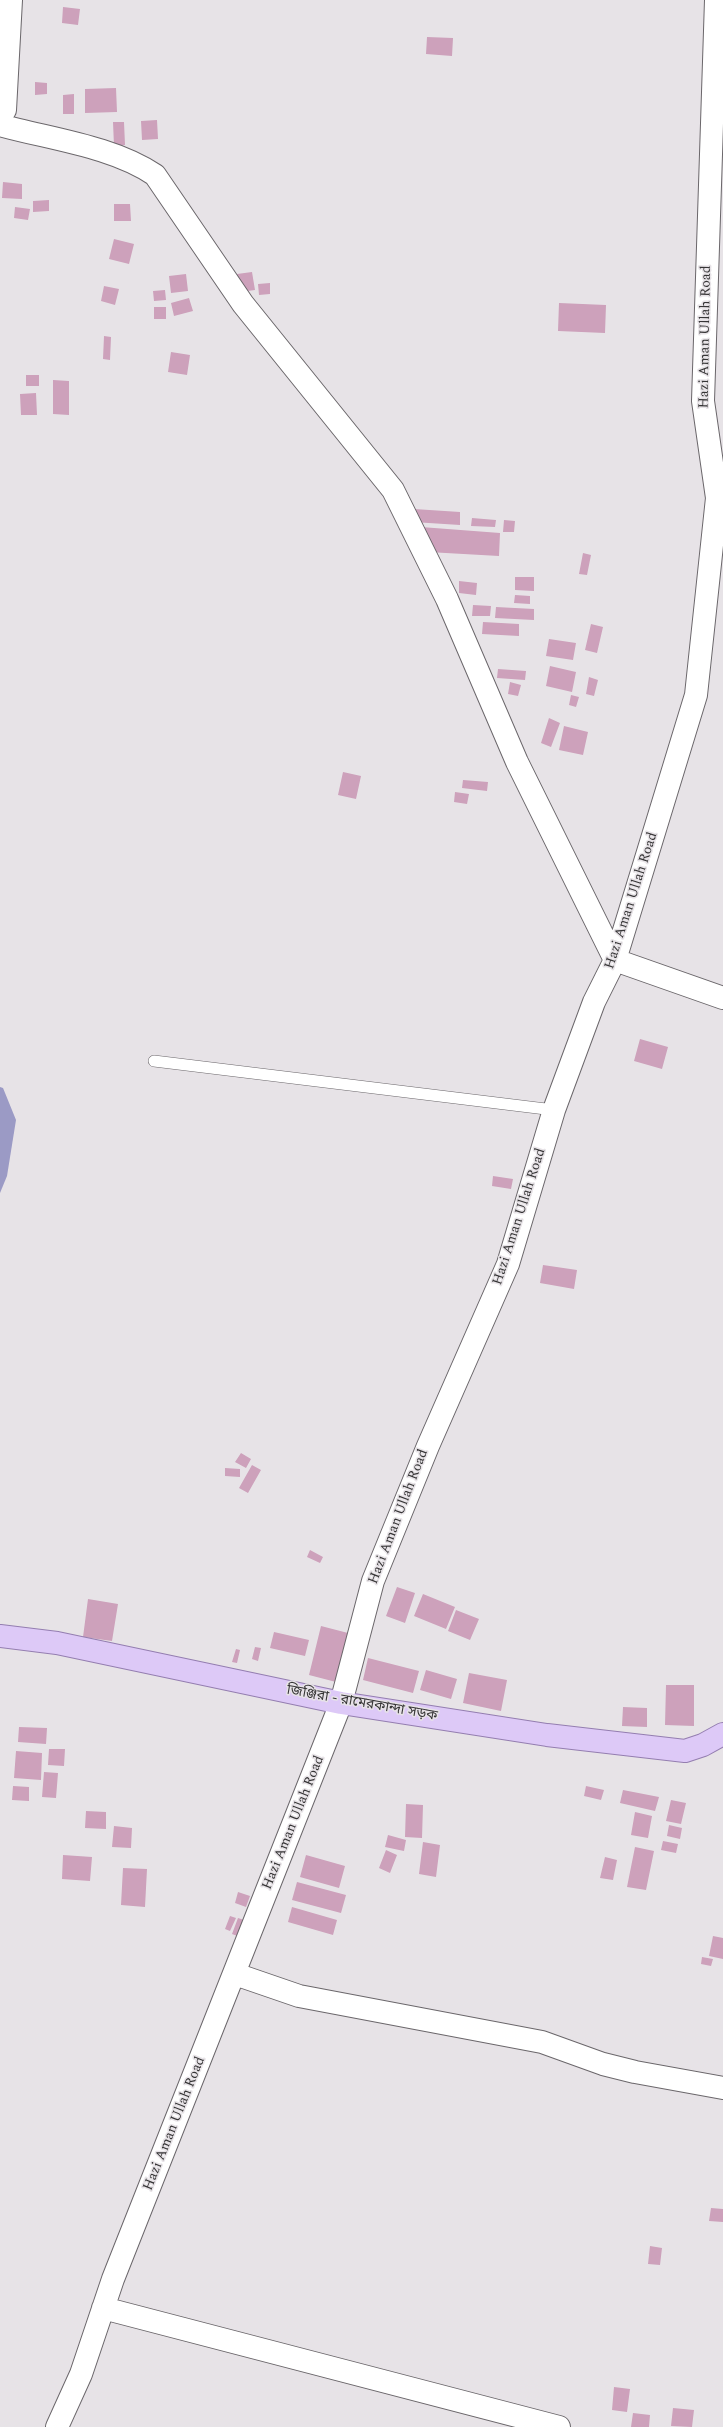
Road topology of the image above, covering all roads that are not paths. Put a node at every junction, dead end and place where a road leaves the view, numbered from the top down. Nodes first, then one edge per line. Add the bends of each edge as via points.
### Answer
1 (11, 0) edge
2 (716, 0) edge
3 (0, 118) edge
4 (0, 125) edge
5 (615, 960) junction
6 (723, 998) edge
7 (154, 1061) dead end
8 (554, 1110) junction
9 (0, 1636) edge
10 (342, 1703) junction
11 (723, 1734) edge
12 (235, 1974) junction
13 (723, 2088) edge
14 (103, 2308) junction
15 (57, 2427) edge
16 (559, 2427) edge

1 - 3 street via 4,110
2 - 5 street, Hazi Aman Ullah Road via 703,401 717,498 696,695
4 - 5 street via 138,163 155,175 243,304 388,484 447,599 518,762
5 - 6 street
5 - 8 street, Hazi Aman Ullah Road via 594,1002
7 - 8 lane
8 - 10 street, Hazi Aman Ullah Road via 508,1264 428,1446 373,1581
9 - 10 main road, জিঞ্জিরা - রামেরকান্দা সড়ক via 57,1643
10 - 11 main road, জিঞ্জিরা - রামেরকান্দা সড়ক via 662,1750 685,1751
10 - 12 street, Hazi Aman Ullah Road
12 - 13 street via 299,1996 542,2042 603,2064
12 - 14 street, Hazi Aman Ullah Road
14 - 15 street, Hazi Aman Ullah Road via 81,2374
14 - 16 street

